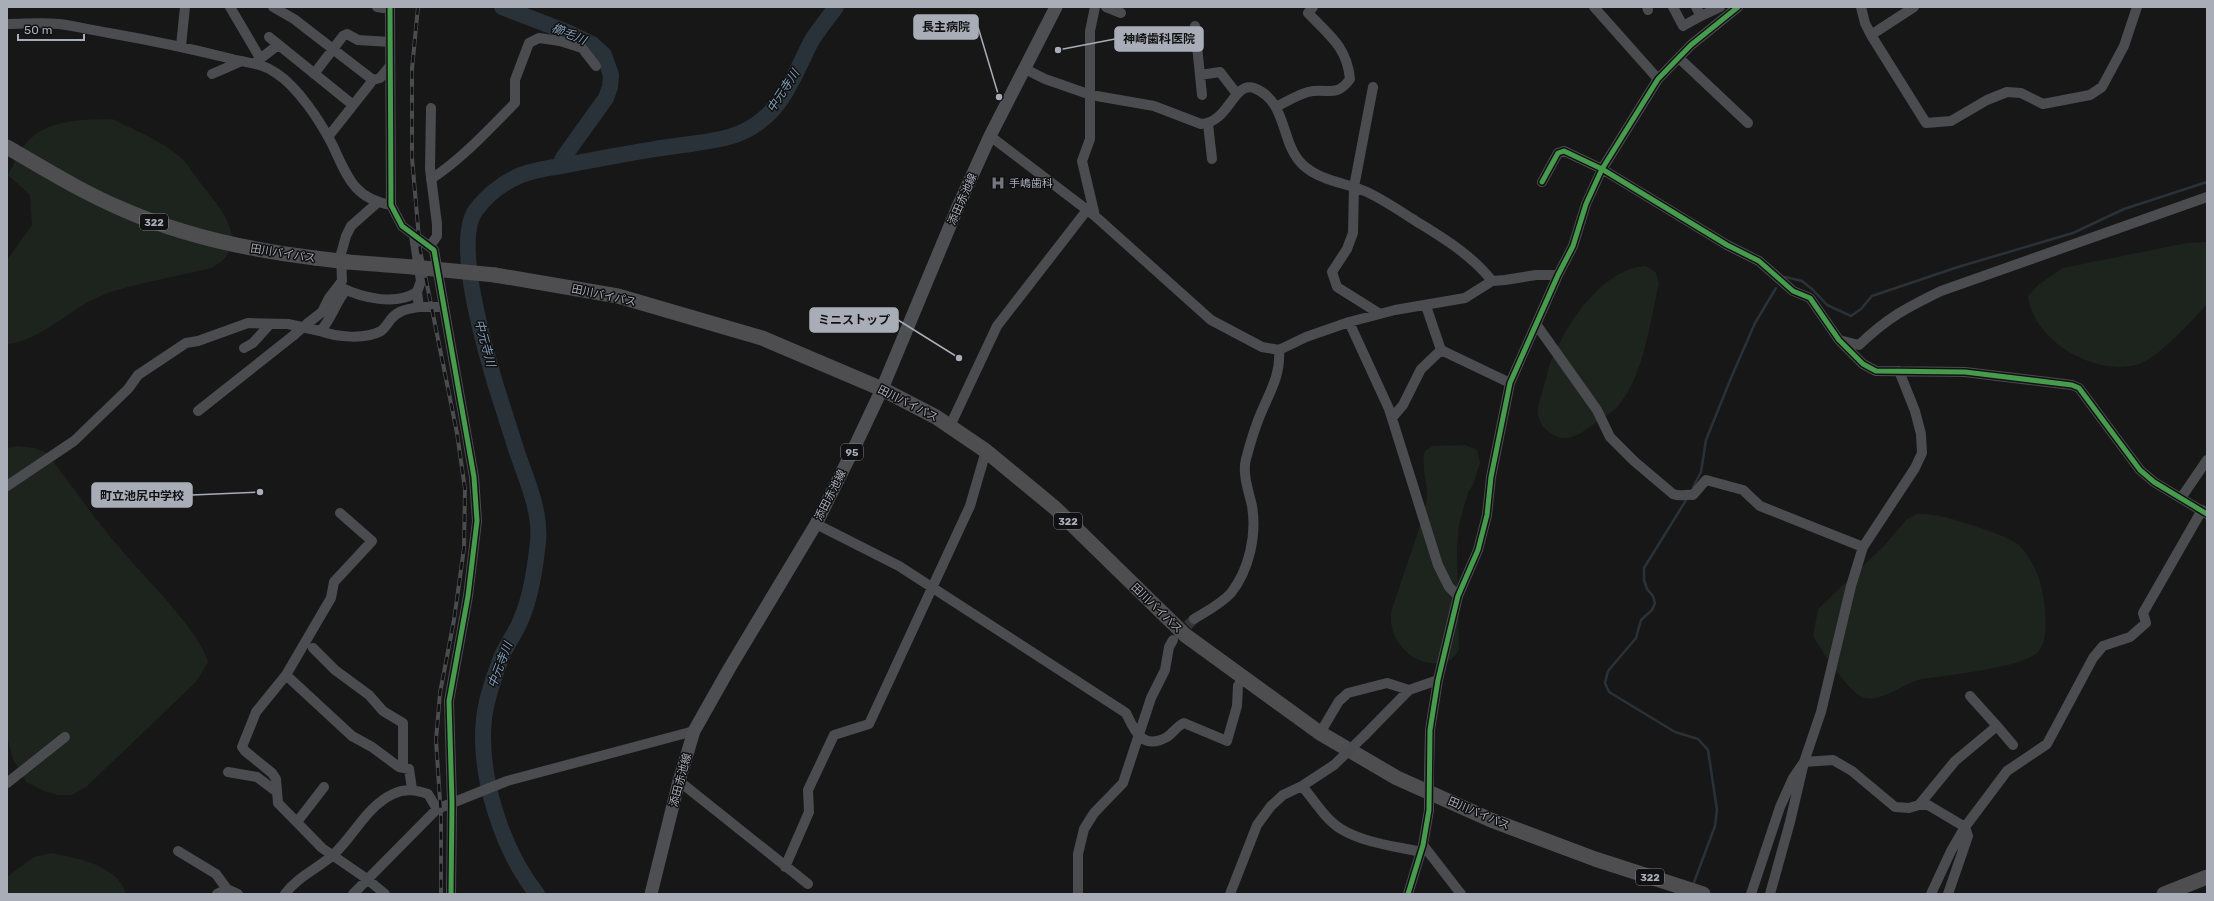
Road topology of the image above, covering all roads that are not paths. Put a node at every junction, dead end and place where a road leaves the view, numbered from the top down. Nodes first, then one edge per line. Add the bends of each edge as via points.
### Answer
1 (185, 7) edge
2 (230, 7) edge
3 (273, 7) edge
4 (377, 7) edge
5 (1056, 7) edge
6 (1095, 7) edge
7 (1106, 7) edge
8 (1313, 7) edge
9 (1594, 7) edge
10 (1673, 7) edge
11 (1720, 7) edge
12 (1738, 7) edge
13 (1862, 7) edge
14 (1914, 7) edge
15 (2137, 7) edge
16 (390, 8) edge
17 (1698, 12) edge
18 (1121, 13) dead end
19 (7, 24) edge
20 (1195, 26) dead end
21 (1871, 35) junction
22 (269, 37) dead end
23 (390, 42) junction
24 (278, 45) junction
25 (181, 46) junction
26 (335, 49) junction
27 (1679, 58) junction
28 (257, 60) junction
29 (242, 61) junction
30 (390, 66) junction
31 (596, 66) dead end
32 (1025, 69) junction
33 (212, 74) dead end
34 (314, 74) junction
35 (1200, 75) junction
36 (1658, 79) junction
37 (373, 80) junction
38 (1373, 87) dead end
39 (1237, 94) junction
40 (1091, 95) junction
41 (1202, 95) dead end
42 (353, 106) junction
43 (1276, 107) junction
44 (431, 108) dead end
45 (1748, 123) dead end
46 (1208, 124) junction
47 (990, 136) junction
48 (328, 137) junction
49 (7, 147) edge
50 (1212, 159) dead end
51 (1602, 169) junction
52 (431, 179) junction
53 (1542, 182) dead end
54 (1354, 187) junction
55 (2207, 197) edge
56 (377, 203) junction
57 (391, 206) junction
58 (1091, 213) junction
59 (414, 236) junction
60 (430, 246) junction
61 (1558, 275) junction
62 (1492, 281) junction
63 (342, 288) junction
64 (417, 292) junction
65 (1426, 306) junction
66 (419, 307) junction
67 (444, 307) junction
68 (1380, 314) junction
69 (1349, 322) junction
70 (270, 324) junction
71 (1536, 324) junction
72 (320, 332) junction
73 (1839, 340) junction
74 (244, 348) dead end
75 (1279, 350) junction
76 (1441, 350) junction
77 (1899, 371) junction
78 (1510, 383) junction
79 (882, 389) junction
80 (198, 411) dead end
81 (1392, 418) junction
82 (950, 426) junction
83 (986, 451) junction
84 (2207, 460) edge
85 (7, 486) edge
86 (2181, 498) junction
87 (2204, 512) edge
88 (340, 513) dead end
89 (816, 524) junction
90 (1863, 547) junction
91 (933, 588) junction
92 (1458, 596) junction
93 (1194, 619) tunnel mouth
94 (1173, 640) tunnel mouth
95 (313, 648) dead end
96 (286, 675) junction
97 (1243, 678) junction
98 (1438, 680) junction
99 (1409, 690) junction
100 (1970, 696) dead end
101 (1997, 726) junction
102 (694, 731) junction
103 (1320, 733) junction
104 (1137, 736) junction
105 (65, 737) dead end
106 (2013, 745) dead end
107 (1804, 762) junction
108 (403, 768) junction
109 (228, 772) dead end
110 (679, 781) junction
111 (7, 783) edge
112 (1302, 786) junction
113 (324, 787) dead end
114 (412, 789) junction
115 (277, 792) junction
116 (452, 802) junction
117 (1919, 804) junction
118 (437, 809) junction
119 (297, 822) junction
120 (1965, 827) junction
121 (1422, 849) junction
122 (178, 851) dead end
123 (333, 855) junction
124 (785, 867) junction
125 (2207, 876) edge
126 (367, 879) junction
127 (808, 884) dead end
128 (227, 889) junction
129 (217, 894) edge
130 (238, 894) edge
131 (285, 894) edge
132 (353, 894) edge
133 (385, 894) edge
134 (450, 894) edge
135 (651, 894) edge
136 (1078, 894) edge
137 (1230, 894) edge
138 (1408, 894) edge
139 (1461, 894) edge
140 (1703, 894) edge
141 (1751, 894) edge
142 (1770, 894) edge
143 (1931, 894) edge
144 (1948, 894) edge
145 (2164, 894) edge

1 - 25 street
2 - 28 street
3 - 26 street
4 - 16 street
5 - 32 main road, 添田赤池線 / 95
6 - 40 street via 1090,31
7 - 18 street
8 - 43 street via 1308,13 1344,51 1350,78 1345,86 1336,92 1308,92
9 - 36 street
10 - 17 street via 1683,26
11 - 17 street
12 - 27 street
13 - 21 street via 1865,23
14 - 21 street
15 - 21 street via 2124,46 2102,87 2090,95 2043,104 2021,93 2007,92 1987,100 1951,121 1926,123
16 - 23 street
19 - 25 street via 58,24
20 - 35 street
22 - 24 street
23 - 26 street via 358,40 347,34
23 - 30 street
24 - 28 street
24 - 34 street
25 - 29 street
26 - 34 street
26 - 37 street
27 - 36 street
27 - 45 street
28 - 29 street
28 - 48 street via 293,87
29 - 33 street
30 - 37 street via 380,78
30 - 57 street
31 - 52 street via 582,48 539,38 529,43 515,80 514,103 450,167
32 - 40 street
32 - 47 main road, 添田赤池線 / 95
34 - 42 street
35 - 39 street via 1220,72
35 - 41 street
36 - 51 street
37 - 42 street
38 - 54 street
39 - 43 street via 1238,90 1247,87 1254,89
39 - 46 street via 1220,116
40 - 46 street via 1154,106 1201,124
40 - 58 street via 1090,140 1082,161
42 - 48 street
43 - 54 street via 1282,117 1288,143 1303,165 1323,177
44 - 52 street
46 - 50 street
47 - 58 street
47 - 79 main road, 添田赤池線 / 95
48 - 56 street via 348,180
49 - 79 highway, 田川バイパス / 322, bridge via 84,191 166,227 262,251 348,262 495,275 618,296 762,338
51 - 53 street via 1564,151 1558,153
51 - 61 street via 1586,204 1573,246
51 - 73 street via 1726,245 1758,261 1793,291 1810,298
52 - 60 street via 437,236
54 - 62 street via 1381,200 1455,245 1479,265
54 - 68 street via 1354,232 1332,272 1333,281 1337,287
55 - 73 street via 1941,291 1902,310 1881,324 1859,345
56 - 57 street
56 - 63 street via 351,226 346,236 341,254
57 - 59 street via 402,226
58 - 75 street via 1212,320 1248,341
58 - 82 street via 997,326
59 - 60 street
59 - 64 street via 421,281
60 - 67 street via 436,257
61 - 62 street
61 - 71 street
62 - 65 street via 1465,298
63 - 64 street via 372,298 410,297
63 - 72 street
63 - 80 street, bridge via 308,324
64 - 66 street
65 - 68 street
65 - 76 street
66 - 67 street
66 - 72 street via 400,311 383,330 371,335 333,336
67 - 116 street via 474,477 477,521 468,596 449,700
68 - 69 street
69 - 75 street via 1306,337
69 - 81 street
70 - 72 street via 288,324
70 - 74 street via 253,343
70 - 85 street via 248,323 186,343 138,375 128,389 74,441
71 - 78 street
71 - 90 street via 1597,410 1610,437 1673,494 1690,495 1706,480 1729,485 1743,490 1760,506
73 - 77 street via 1870,369 1881,372
75 - 93 street via 1280,363 1274,384 1245,460 1254,535 1250,552 1231,592 1220,603
76 - 78 street
76 - 81 street via 1421,369
77 - 86 street via 1966,372 2079,388 2133,464 2154,482
77 - 90 street via 1915,411 1921,434 1922,453 1915,468
78 - 92 street via 1491,477 1487,515 1478,550
79 - 82 highway, 田川バイパス / 322
79 - 89 main road, 添田赤池線 / 95
81 - 92 street via 1438,565 1449,588
82 - 83 highway, 田川バイパス / 322
83 - 91 street via 970,506
83 - 97 highway, 田川バイパス / 322 via 1055,508 1185,635
84 - 86 street
86 - 87 street
87 - 120 street via 2143,613 2146,623 2130,637 2103,646 2093,658 2047,744 2007,772
88 - 96 street via 372,541 334,582 331,598
89 - 91 street via 899,566
89 - 102 main road, 添田赤池線 / 95
90 - 107 street via 1851,586 1821,712
91 - 104 street via 1126,713
91 - 124 street via 869,724 834,735 808,790 809,812
92 - 98 street
94 - 104 street via 1169,647 1165,670
95 - 108 street via 335,670 369,695 382,711 403,723
96 - 108 street via 352,736
96 - 115 street via 256,712 242,747 272,773 276,779
97 - 103 highway, 田川バイパス / 322
97 - 104 street via 1238,686 1237,706 1228,741 1184,723 1162,739 1146,740
98 - 99 street
98 - 121 street, bridge via 1430,730 1429,810
99 - 103 street via 1387,683 1348,693 1339,702
99 - 112 street, bridge via 1334,765
100 - 101 street
101 - 106 street
101 - 117 street via 1955,761
102 - 110 main road, 添田赤池線 / 95
102 - 116 street via 508,782
103 - 140 highway, 田川バイパス / 322 via 1397,778 1491,820 1595,859
104 - 136 street via 1123,783 1094,813 1084,829 1078,854
105 - 111 street
107 - 117 street via 1833,760 1852,771 1895,807 1910,808
107 - 141 street via 1793,778 1780,807
107 - 142 street
108 - 114 street via 409,769
109 - 115 street via 257,777
110 - 124 street
110 - 135 main road, 添田赤池線 / 95
112 - 121 street via 1328,818 1340,828 1354,835
112 - 137 street via 1283,795 1257,825
113 - 119 street
114 - 118 street via 428,794
114 - 123 street via 392,794 375,807
115 - 119 street via 278,803
116 - 118 street
116 - 134 street
117 - 120 street via 1928,805
118 - 126 street
119 - 123 street via 322,848
120 - 143 street
120 - 144 street via 1968,836
121 - 138 street
121 - 139 street
122 - 128 street via 216,874
123 - 126 street
123 - 131 street via 296,881
124 - 127 street
125 - 145 highway
126 - 132 street
126 - 133 street
128 - 129 street
128 - 130 street

